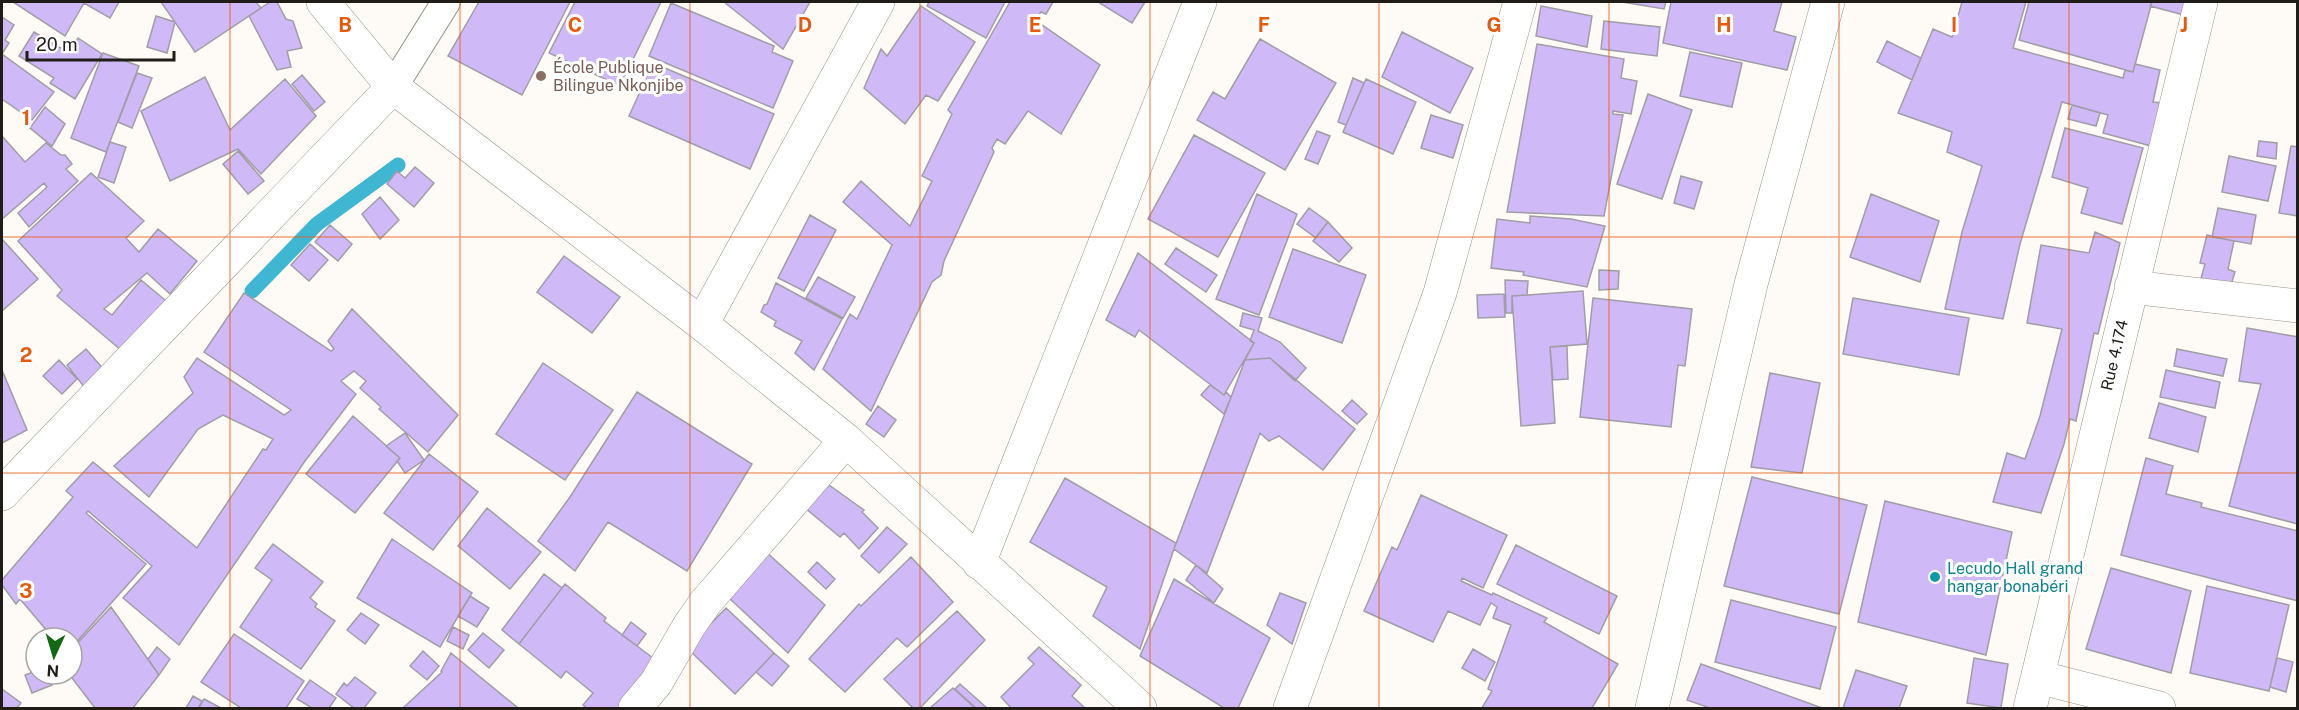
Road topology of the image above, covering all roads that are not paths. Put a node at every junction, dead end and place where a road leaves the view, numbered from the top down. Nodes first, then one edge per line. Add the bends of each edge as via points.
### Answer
1 (323, 2) edge
2 (446, 2) edge
3 (878, 2) edge
4 (1200, 2) edge
5 (1520, 2) edge
6 (1828, 2) edge
7 (2201, 2) edge
8 (393, 87) junction
9 (2131, 287) junction
10 (2298, 306) edge
11 (702, 324) junction
12 (846, 440) junction
13 (2, 494) edge
14 (979, 563) junction
15 (2038, 677) junction
16 (635, 708) edge
17 (1140, 708) edge
18 (1290, 708) edge
19 (1652, 708) edge
20 (2030, 708) edge
21 (2159, 708) edge

1 - 8 street
2 - 8 lane
3 - 11 street
4 - 14 street
5 - 18 street via 1440,293
6 - 19 street via 1751,284
7 - 9 street, Rue 4.174
8 - 11 street
8 - 13 street
9 - 10 street
9 - 15 street, Rue 4.174
11 - 12 street
12 - 14 street
12 - 16 street via 705,603 656,683
14 - 17 street
15 - 20 street, Rue 4.174
15 - 21 street

